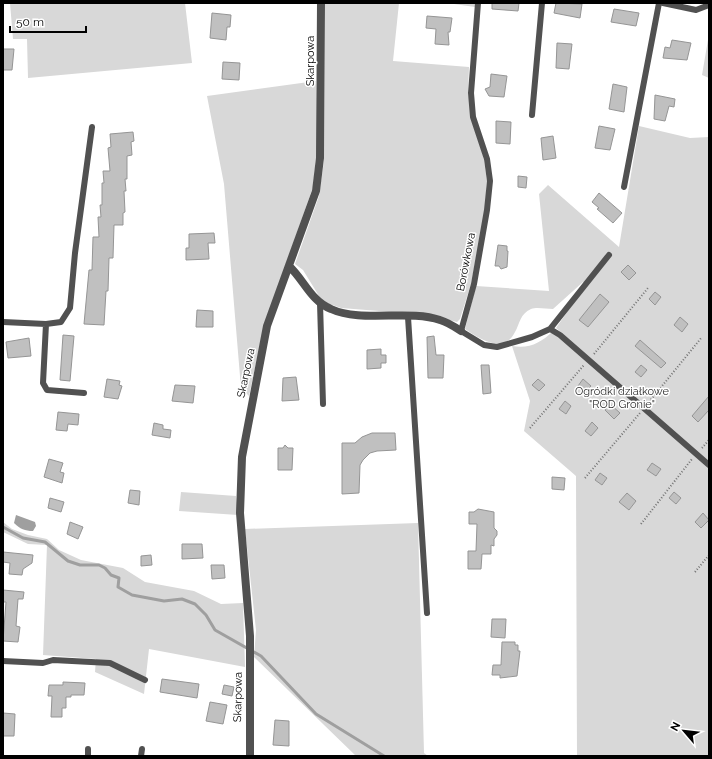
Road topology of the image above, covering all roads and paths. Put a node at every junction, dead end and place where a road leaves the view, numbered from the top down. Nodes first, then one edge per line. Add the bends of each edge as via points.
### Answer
1 (321, 3) edge
2 (478, 3) edge
3 (542, 3) edge
4 (659, 3) edge
5 (663, 3) edge
6 (709, 5) edge
7 (532, 115) dead end
8 (92, 127) dead end
9 (624, 187) dead end
10 (609, 255) dead end
11 (289, 266) junction
12 (320, 303) junction
13 (408, 317) junction
14 (3, 322) edge
15 (46, 324) junction
16 (550, 329) junction
17 (462, 331) junction
18 (84, 393) dead end
19 (323, 404) dead end
20 (709, 440) edge
21 (697, 454) junction
22 (709, 464) edge
23 (641, 524) dead end
24 (709, 555) edge
25 (695, 572) dead end
26 (427, 612) dead end
27 (3, 661) edge
28 (145, 680) dead end
29 (88, 749) dead end
30 (88, 756) edge
31 (250, 756) edge

1 - 11 street, Skarpowa via 319,173 312,205
2 - 17 lane, Borówkowa via 471,93 473,117 487,159 490,180 474,284
3 - 7 lane
4 - 9 lane
5 - 6 lane via 696,10
8 - 15 lane via 70,308 61,322
10 - 16 lane
11 - 12 street
11 - 31 street, Skarpowa via 267,326 248,419 241,470 241,536 250,636
12 - 13 street via 342,313
12 - 19 lane
13 - 17 street via 439,319
13 - 26 lane
14 - 15 lane
15 - 18 lane via 43,383 47,390
16 - 17 lane via 496,347 484,345
16 - 21 lane
20 - 21 path
21 - 22 lane
21 - 23 path
24 - 25 path
27 - 28 lane via 43,664 53,660 110,663
29 - 30 lane

